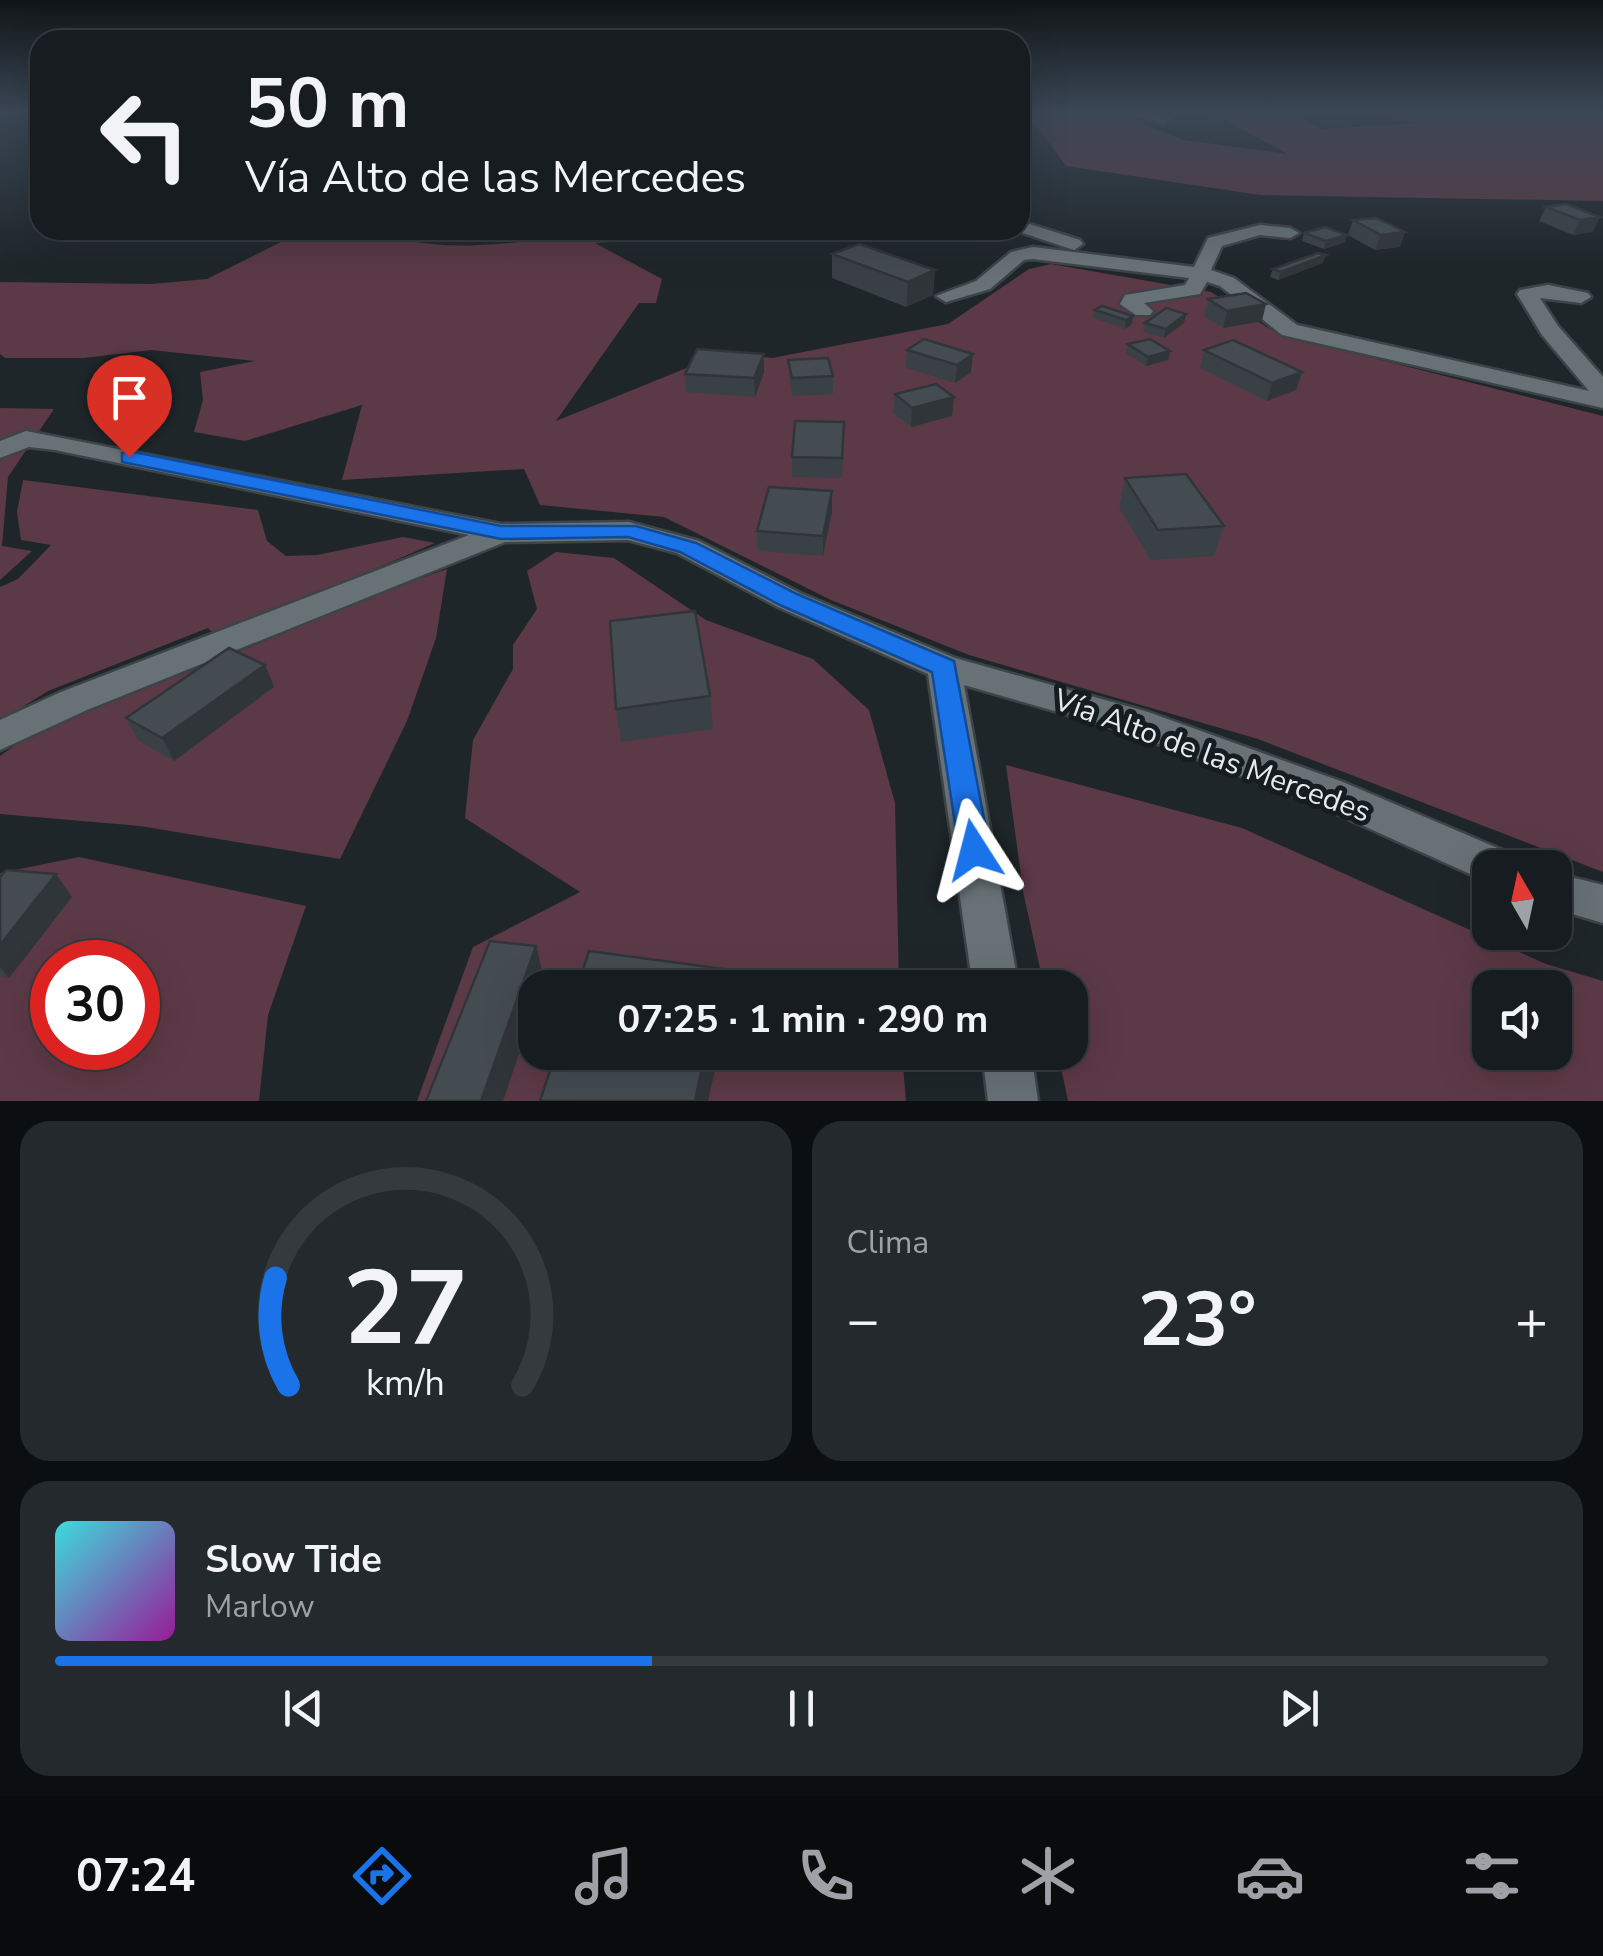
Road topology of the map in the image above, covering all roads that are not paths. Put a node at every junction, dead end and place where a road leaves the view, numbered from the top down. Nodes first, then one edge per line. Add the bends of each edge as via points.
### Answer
1 (1030, 230) edge
2 (1290, 233) dead end
3 (1201, 269) junction
4 (946, 296) dead end
5 (1582, 298) dead end
6 (1143, 312) dead end
7 (1603, 392) edge
8 (1603, 401) edge
9 (0, 450) edge
10 (501, 533) junction
11 (944, 667) junction
12 (0, 736) edge
13 (1472, 856) edge
14 (1572, 896) edge
15 (1603, 904) edge
16 (993, 970) edge
17 (1009, 1070) edge
18 (1013, 1101) edge

1 - 3 street
2 - 3 street via 1226,236 1214,242
3 - 4 street via 1033,253 1018,256 983,284
3 - 6 street via 1194,290 1132,299
3 - 8 street via 1290,330
5 - 7 street via 1527,294
9 - 10 street, Vía Alto de las Mercedes via 26,438 55,442
10 - 11 street, Vía Alto de las Mercedes via 628,531 688,548 788,600
10 - 12 street
11 - 13 street, Vía Alto de las Mercedes via 1135,721 1328,793
11 - 16 street
14 - 15 street
17 - 18 street

